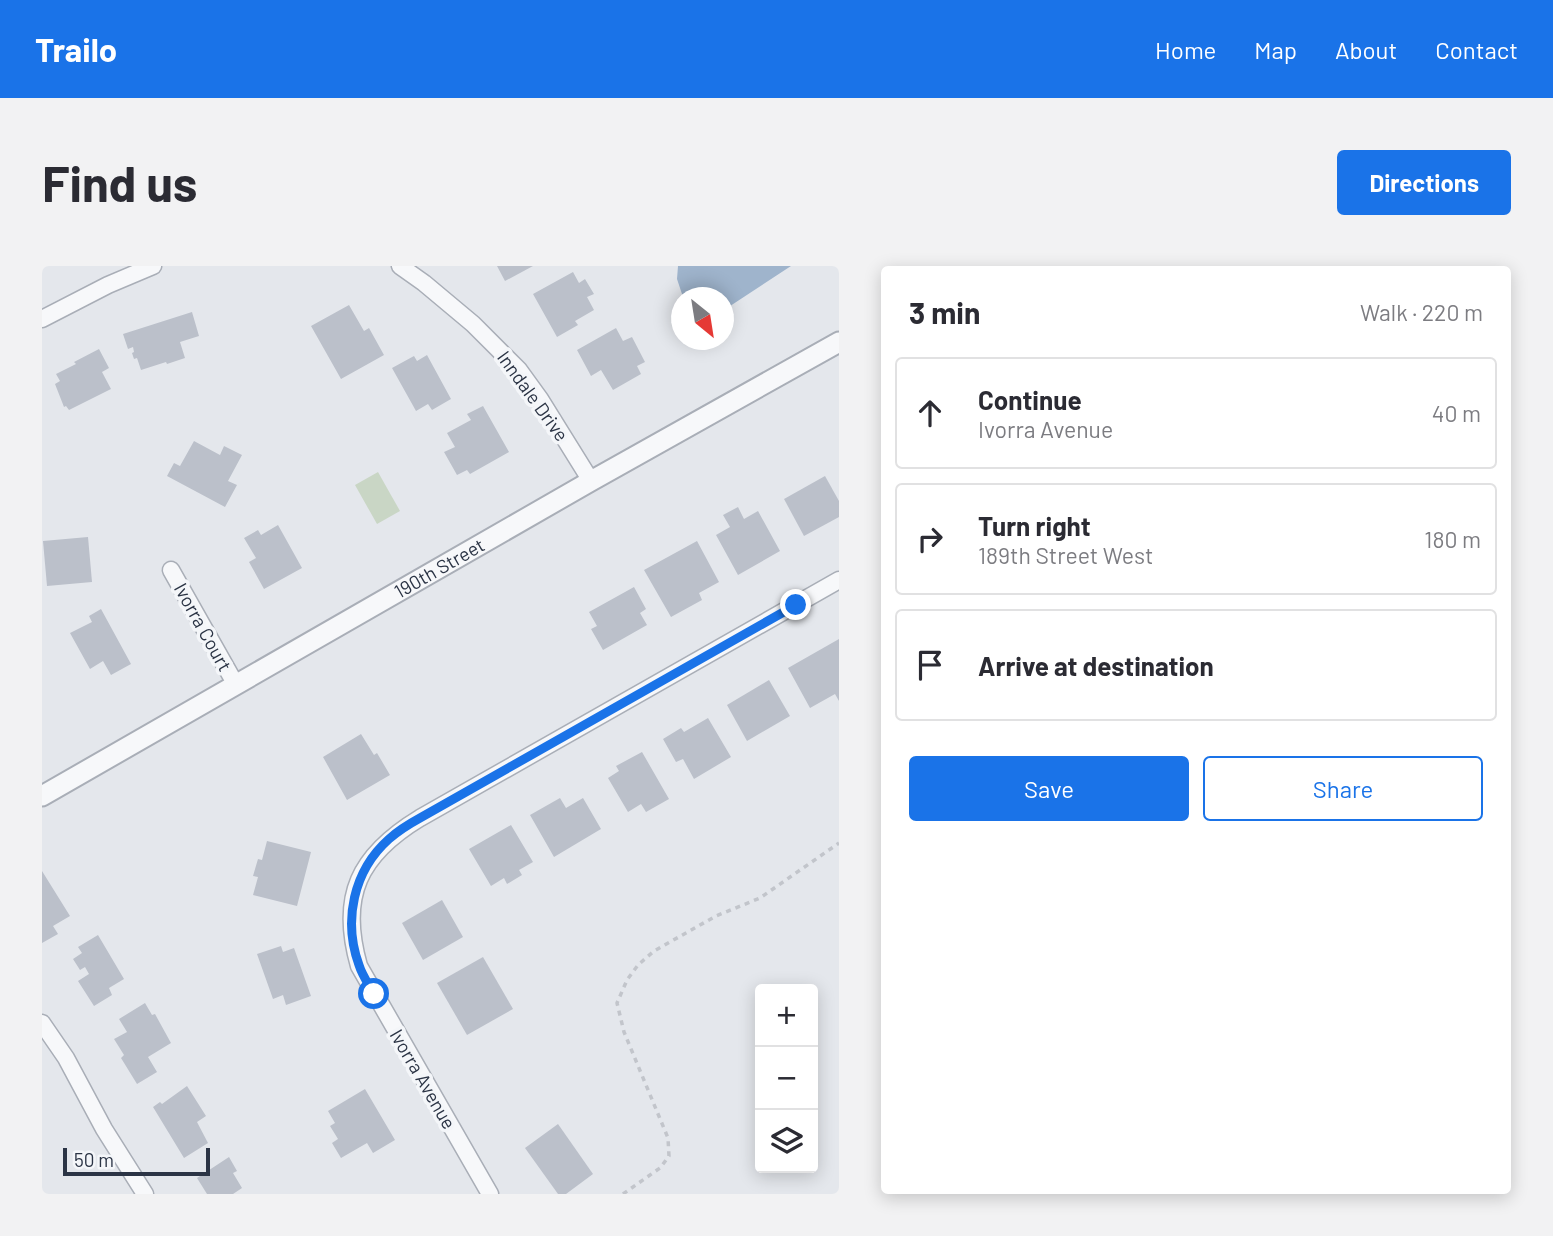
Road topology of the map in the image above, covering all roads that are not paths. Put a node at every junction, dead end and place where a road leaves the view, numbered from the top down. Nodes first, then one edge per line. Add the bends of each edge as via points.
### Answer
1 (153, 266) edge
2 (400, 266) edge
3 (42, 319) edge
4 (839, 342) edge
5 (591, 481) junction
6 (171, 570) dead end
7 (839, 580) edge
8 (236, 685) junction
9 (42, 796) edge
10 (42, 1023) edge
11 (145, 1194) edge
12 (490, 1194) edge

1 - 3 street
2 - 5 street, Inndale Drive via 473,324 519,370
4 - 5 street, 190th Street
5 - 8 street, 190th Street
6 - 8 street, Ivorra Court
7 - 12 street, Ivorra Avenue via 402,829 370,861 359,881 351,916 359,966
8 - 9 street, 190th Street
10 - 11 street

